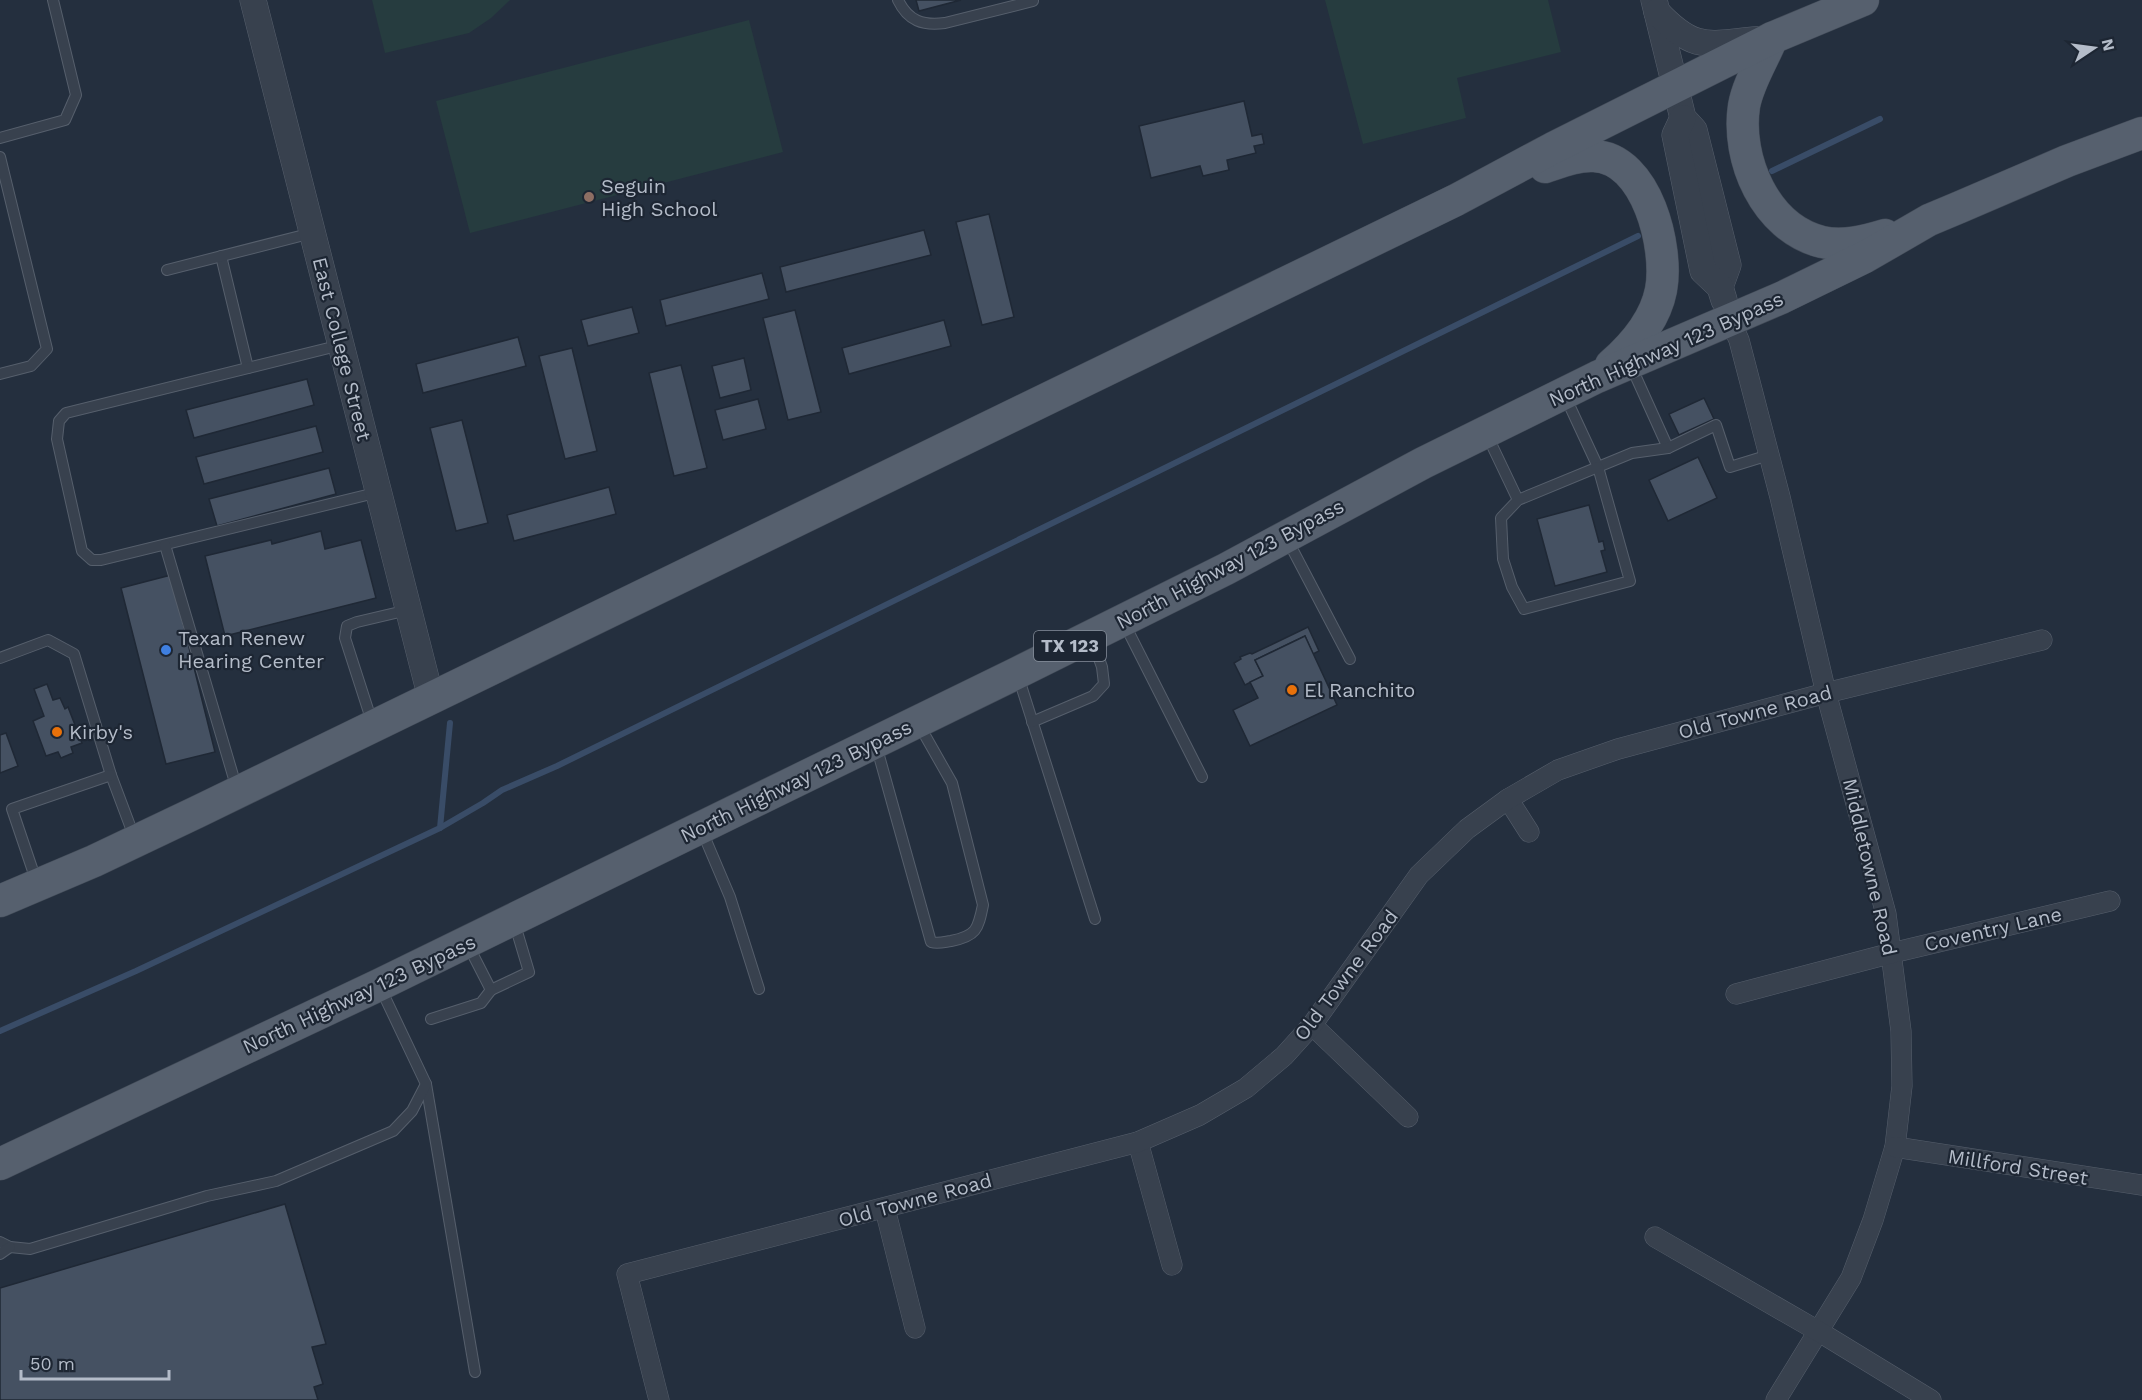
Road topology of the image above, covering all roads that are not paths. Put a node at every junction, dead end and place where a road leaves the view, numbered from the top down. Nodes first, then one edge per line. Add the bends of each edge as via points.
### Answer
1 (53, 0) edge
2 (253, 0) edge
3 (898, 0) edge
4 (1863, 0) edge
5 (1033, 1) edge
6 (1655, 6) edge
7 (1772, 38) junction
8 (1675, 87) junction
9 (2142, 133) edge
10 (0, 138) edge
11 (0, 157) edge
12 (1456, 200) junction
13 (1929, 220) junction
14 (312, 233) junction
15 (221, 256) junction
16 (168, 270) dead end
17 (1730, 320) junction
18 (341, 345) junction
19 (1630, 363) junction
20 (248, 368) junction
21 (0, 374) edge
22 (1597, 377) junction
23 (1564, 394) junction
24 (1486, 432) junction
25 (1668, 448) junction
26 (1769, 455) junction
27 (1598, 467) junction
28 (379, 492) junction
29 (1518, 500) junction
30 (1286, 536) junction
31 (165, 545) junction
32 (409, 610) junction
33 (1122, 621) junction
34 (1091, 636) junction
35 (2042, 640) dead end
36 (0, 658) edge
37 (1350, 659) dead end
38 (1017, 673) junction
39 (1826, 693) junction
40 (431, 698) junction
41 (917, 721) junction
42 (1032, 722) junction
43 (373, 726) junction
44 (875, 742) junction
45 (111, 775) junction
46 (1202, 777) dead end
47 (238, 792) junction
48 (1508, 799) junction
49 (701, 828) junction
50 (1529, 832) dead end
51 (136, 841) junction
52 (38, 885) junction
53 (0, 901) edge
54 (2110, 901) dead end
55 (1095, 919) dead end
56 (512, 921) junction
57 (467, 942) junction
58 (1892, 953) junction
59 (379, 985) junction
60 (759, 989) dead end
61 (491, 990) junction
62 (1736, 994) dead end
63 (431, 1019) dead end
64 (1312, 1025) junction
65 (426, 1084) junction
66 (1408, 1117) dead end
67 (1138, 1142) junction
68 (1895, 1147) junction
69 (0, 1164) edge
70 (2142, 1185) edge
71 (885, 1209) junction
72 (1655, 1237) dead end
73 (5, 1244) edge
74 (0, 1254) edge
75 (1172, 1265) dead end
76 (915, 1328) dead end
77 (1818, 1331) junction
78 (475, 1372) dead end
79 (659, 1400) edge
80 (1776, 1400) edge
81 (1931, 1400) edge

1 - 10 lane via 76,95 65,120
2 - 14 street, East College Street
3 - 5 lane via 903,10 930,25
4 - 7 main road
6 - 7 street via 1670,26 1695,42
6 - 8 street
7 - 8 main road
7 - 13 main road via 1744,105 1743,135 1747,160 1773,212 1793,229 1820,242 1837,244 1866,241
8 - 12 main road
8 - 17 street via 1683,118 1694,130 1728,265 1720,287
9 - 13 main road, North Highway 123 Bypass / TX 123
11 - 21 lane via 47,349 31,366
12 - 22 main road via 1568,159 1595,156 1617,163 1634,178 1657,228 1663,256 1661,290 1641,335
12 - 40 main road
13 - 17 main road, North Highway 123 Bypass / TX 123 via 1865,257
14 - 15 lane
14 - 18 street, East College Street
15 - 16 lane
15 - 20 lane
17 - 19 main road, North Highway 123 Bypass / TX 123
17 - 26 street, Middletowne Road via 1739,340
18 - 20 lane
18 - 28 street, East College Street
19 - 22 main road, North Highway 123 Bypass / TX 123
19 - 25 lane
20 - 31 lane via 66,413 59,421 57,439 81,550 92,560 101,560
22 - 23 main road, North Highway 123 Bypass / TX 123
23 - 24 main road, North Highway 123 Bypass / TX 123
23 - 27 lane
24 - 29 lane
24 - 30 main road, North Highway 123 Bypass / TX 123
25 - 26 lane via 1716,425 1730,467
25 - 27 lane via 1632,453
26 - 39 street, Middletowne Road
27 - 29 lane
27 - 29 lane via 1630,581 1524,609 1503,560 1500,518
28 - 31 lane
28 - 32 street, East College Street
30 - 33 main road, North Highway 123 Bypass / TX 123
30 - 37 lane
31 - 47 lane
32 - 40 street, East College Street
32 - 43 lane via 347,626 345,638
33 - 34 main road, North Highway 123 Bypass / TX 123
33 - 46 lane
34 - 38 main road, North Highway 123 Bypass / TX 123
34 - 42 lane via 1104,684 1093,696
35 - 39 street, Old Towne Road
36 - 45 lane via 48,640 74,654
38 - 41 main road, North Highway 123 Bypass / TX 123
38 - 42 lane
39 - 48 street, Old Towne Road via 1618,748 1558,770
39 - 58 street, Middletowne Road via 1886,914
40 - 43 main road
41 - 44 main road, North Highway 123 Bypass / TX 123
41 - 44 lane via 952,783 983,905 979,925 969,937 931,942
42 - 55 lane
43 - 47 main road
44 - 49 main road, North Highway 123 Bypass / TX 123
45 - 51 lane
45 - 52 lane via 12,809
47 - 51 main road
48 - 50 street
48 - 64 street, Old Towne Road via 1467,829 1419,875
49 - 56 main road, North Highway 123 Bypass / TX 123
49 - 60 lane via 730,897
51 - 52 main road
52 - 53 main road
54 - 58 street, Coventry Lane
56 - 57 main road, North Highway 123 Bypass / TX 123
56 - 61 lane via 529,972
57 - 59 main road, North Highway 123 Bypass / TX 123
57 - 61 lane
58 - 62 street, Coventry Lane
58 - 68 street, Middletowne Road via 1901,1030 1902,1086
59 - 65 lane
59 - 69 main road, North Highway 123 Bypass / TX 123
61 - 63 lane via 481,1003
64 - 66 street
64 - 67 street, Old Towne Road via 1284,1056 1246,1088 1200,1115
65 - 73 lane via 412,1111 393,1131 276,1181 207,1196 30,1249
65 - 78 lane
67 - 71 street, Old Towne Road
67 - 75 street
68 - 70 street, Millford Street
68 - 77 street, Middletowne Road via 1851,1278
71 - 76 street
71 - 79 street, Old Towne Road via 627,1274
72 - 77 street
73 - 74 lane
77 - 80 street, Middletowne Road
77 - 81 street

